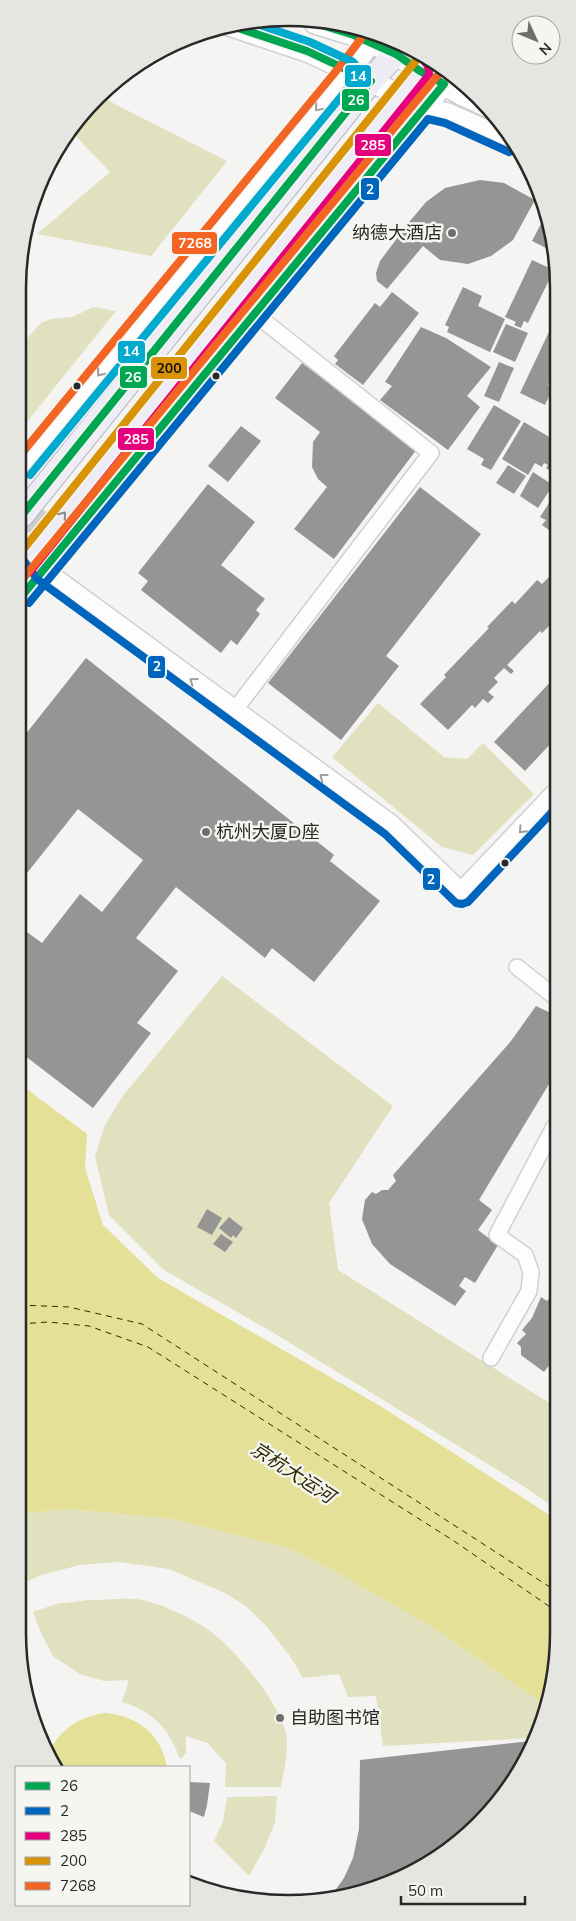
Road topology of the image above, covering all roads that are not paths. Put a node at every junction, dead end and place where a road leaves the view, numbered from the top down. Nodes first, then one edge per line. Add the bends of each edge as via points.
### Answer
1 (243, 30) edge
2 (348, 33) edge
3 (367, 38) edge
4 (373, 40) edge
5 (399, 50) edge
6 (407, 54) edge
7 (425, 65) edge
8 (349, 71) junction
9 (447, 80) edge
10 (372, 81) junction
11 (401, 97) junction
12 (467, 97) edge
13 (424, 108) junction
14 (502, 138) edge
15 (255, 314) junction
16 (26, 464) edge
17 (26, 511) tunnel mouth
18 (29, 558) edge
19 (26, 573) edge
20 (234, 711) junction
21 (550, 799) edge
22 (517, 967) dead end
23 (550, 993) edge
24 (550, 1136) edge
25 (491, 1358) dead end

1 - 8 main road via 307,52
2 - 3 main road
4 - 8 main road
5 - 10 main road
6 - 7 main road
7 - 9 main road
7 - 11 main road
8 - 10 main road
8 -> 16 main road
9 - 12 main road
9 - 13 main road
10 - 11 main road
10 - 17 main road
11 - 13 main road
18 -> 11 main road
13 - 14 main road via 448,114
13 - 15 main road
15 - 18 main road
15 - 20 street via 431,453
18 - 19 main road
20 -> 18 main road
21 -> 20 main road via 461,894 391,826
22 - 23 street
24 - 25 street via 497,1235 525,1255 531,1272 529,1292

